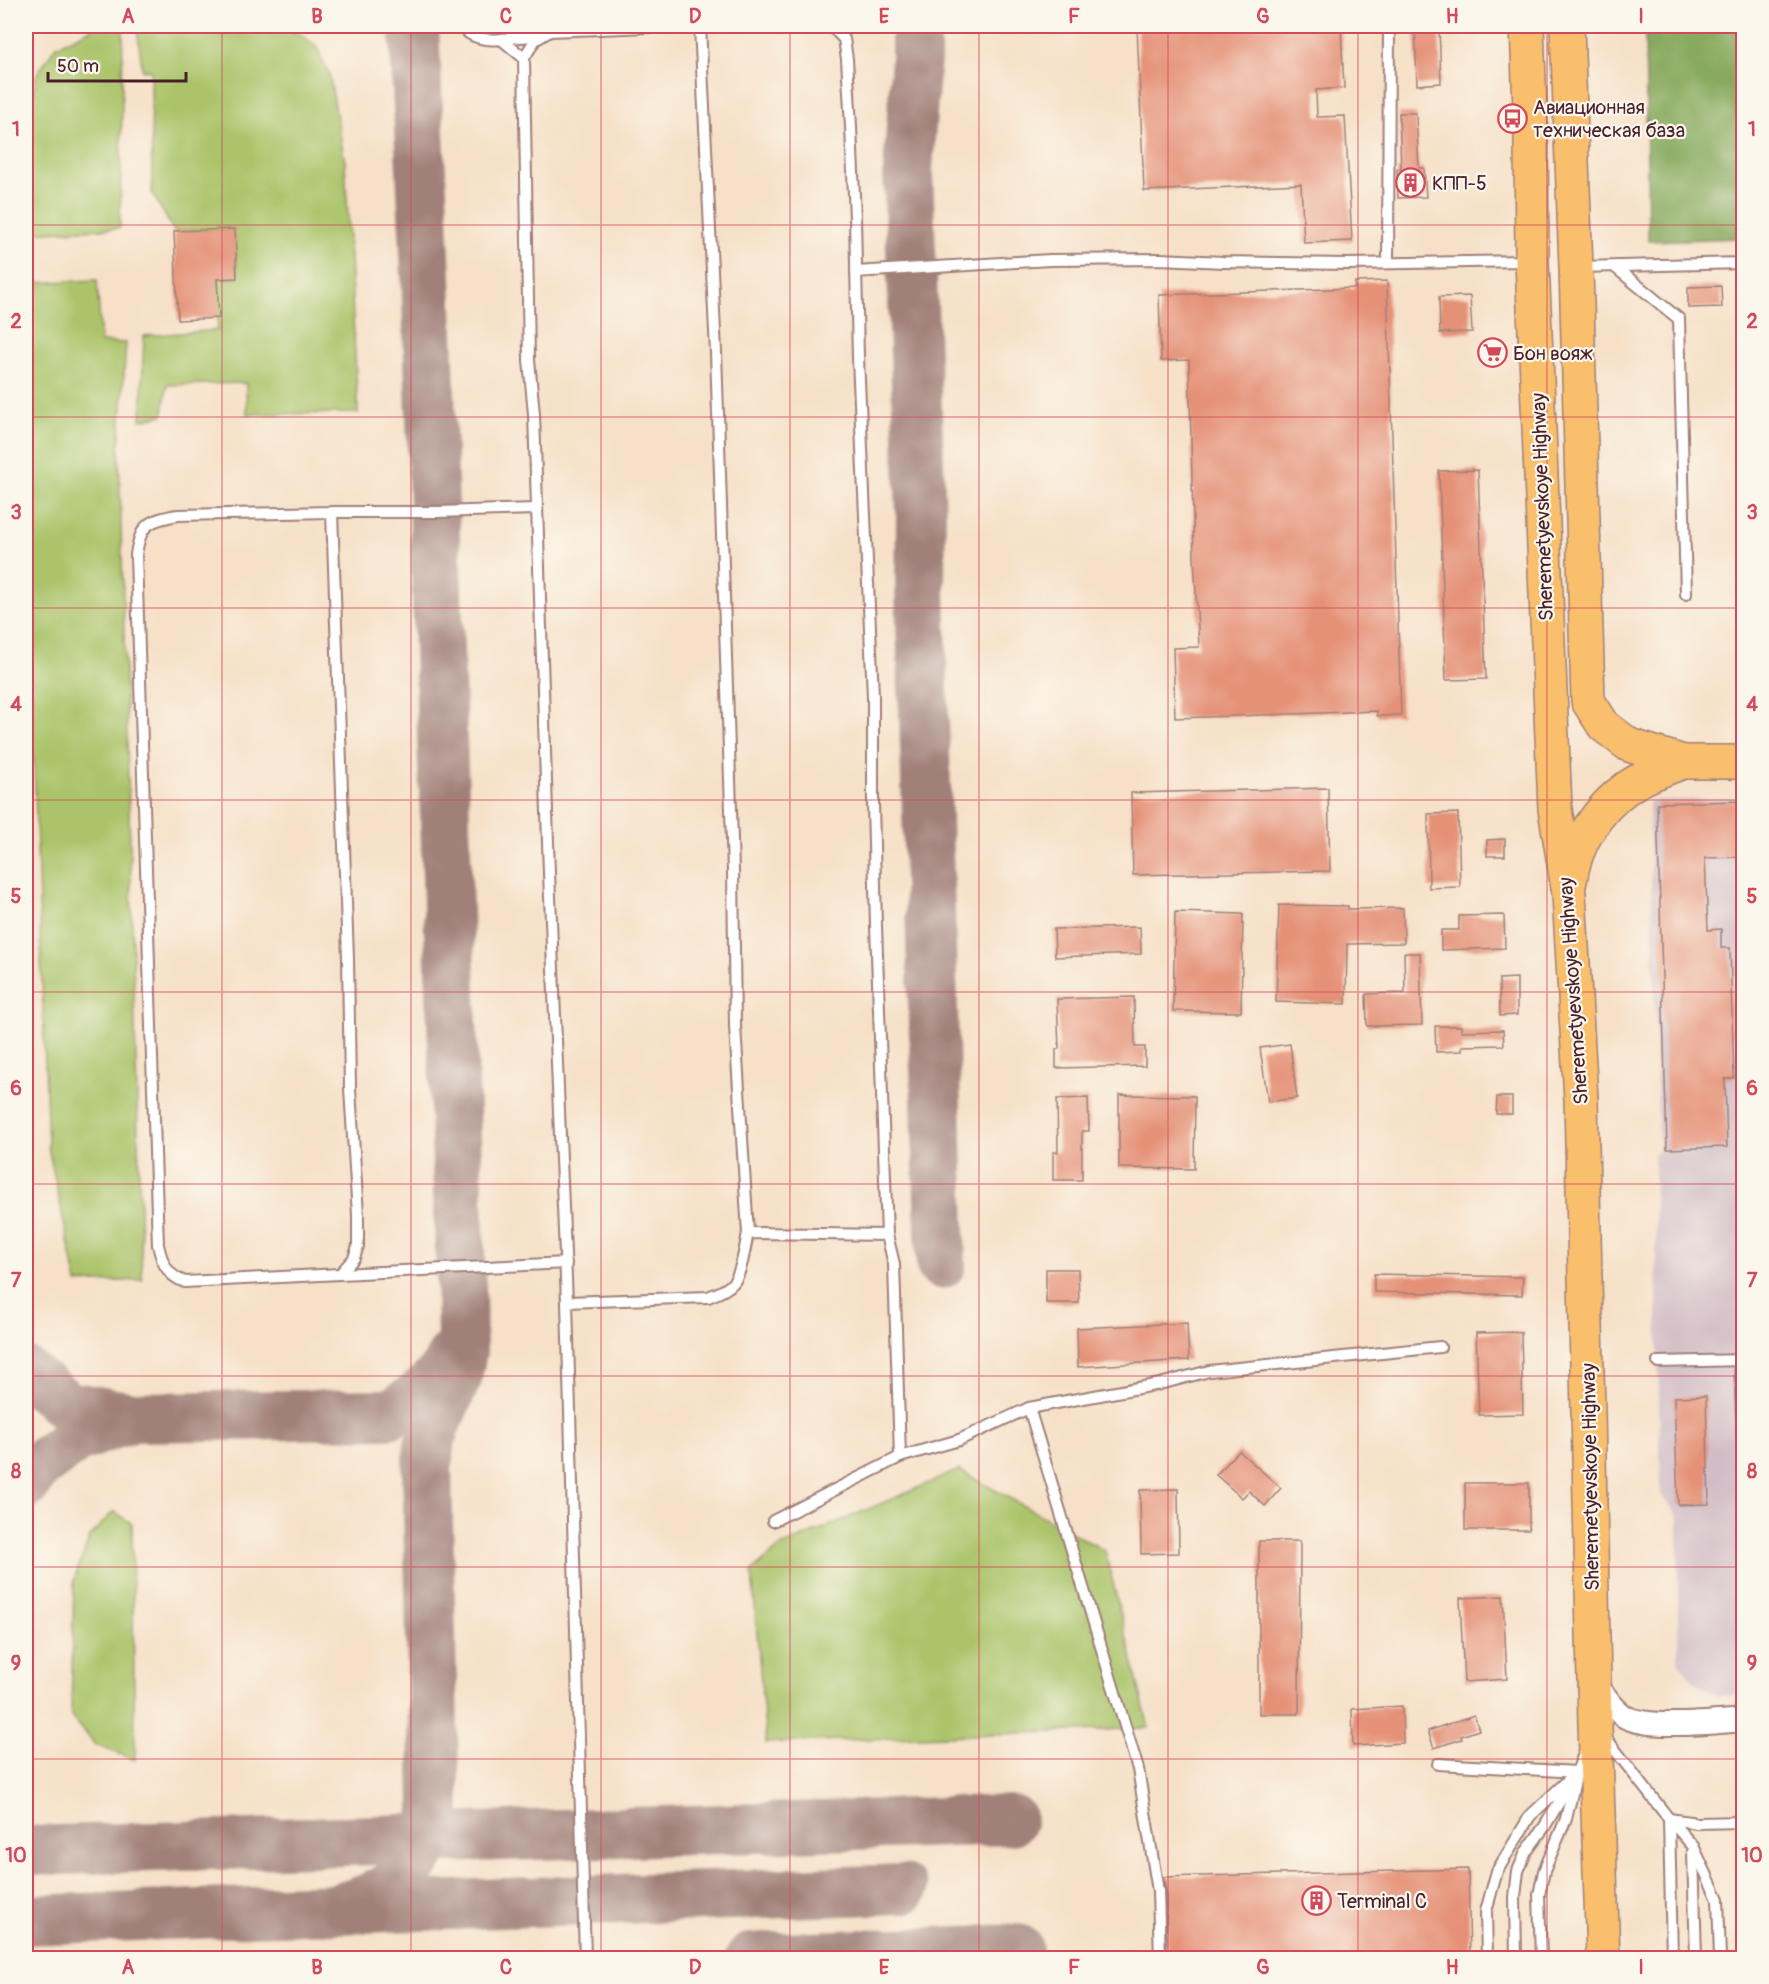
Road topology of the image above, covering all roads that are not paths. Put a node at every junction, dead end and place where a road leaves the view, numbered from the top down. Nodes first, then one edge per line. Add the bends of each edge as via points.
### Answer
1 (462, 26) edge
2 (673, 26) edge
3 (700, 26) edge
4 (828, 26) edge
5 (1389, 26) edge
6 (1527, 26) edge
7 (1567, 26) edge
8 (541, 35) junction
9 (501, 39) junction
10 (524, 58) junction
11 (1532, 261) junction
12 (1388, 263) junction
13 (1743, 263) edge
14 (1615, 267) junction
15 (1576, 268) junction
16 (856, 272) junction
17 (537, 509) junction
18 (332, 513) junction
19 (1686, 594) dead end
20 (1683, 762) junction
21 (1743, 762) edge
22 (1569, 894) junction
23 (748, 1233) junction
24 (887, 1234) junction
25 (566, 1263) junction
26 (340, 1274) junction
27 (567, 1302) junction
28 (1440, 1347) dead end
29 (1742, 1360) edge
30 (1658, 1362) dead end
31 (1029, 1408) junction
32 (900, 1457) junction
33 (1743, 1476) edge
34 (773, 1521) dead end
35 (1594, 1680) junction
36 (1743, 1720) edge
37 (1595, 1725) junction
38 (1438, 1764) dead end
39 (1577, 1772) junction
40 (1669, 1820) junction
41 (1743, 1822) edge
42 (1693, 1845) junction
43 (585, 1959) edge
44 (1160, 1959) edge
45 (1487, 1959) edge
46 (1516, 1959) edge
47 (1541, 1959) edge
48 (1603, 1959) edge
49 (1672, 1959) edge
50 (1696, 1959) edge
51 (1720, 1959) edge

1 - 9 lane via 466,32 488,40
2 - 8 lane via 563,30
3 - 23 lane via 716,352 734,871 735,1026
4 - 16 lane via 844,39 847,59
5 - 12 lane
6 - 11 main road, Sheremetyevskoye Highway
7 - 15 main road, Sheremetyevskoye Highway
8 - 9 lane
8 - 10 lane
9 - 10 lane
10 - 17 lane via 529,360
11 - 12 lane
11 - 22 main road, Sheremetyevskoye Highway via 1555,809
12 - 16 lane via 1050,260
13 - 14 lane
14 - 15 lane
14 - 19 lane via 1679,319
15 - 20 main road, Sheremetyevskoye Highway via 1588,701 1616,737
16 - 24 lane via 873,696 876,938
17 - 18 lane
17 - 25 lane
18 - 26 lane via 350,1089 358,1215 358,1246 354,1258
18 - 26 lane via 178,515 159,519 142,530 136,555 158,1245 162,1260 176,1279 185,1282
20 - 21 main road
20 - 22 main road via 1628,787 1608,803 1580,845
22 - 35 main road, Sheremetyevskoye Highway via 1581,1099
23 - 24 lane
23 - 27 lane via 733,1283 708,1297
24 - 32 lane via 894,1264
25 - 26 lane
25 - 27 lane
27 - 43 lane
28 - 31 lane via 1209,1371
29 - 30 lane
29 - 33 lane
31 - 32 lane via 959,1440
31 - 44 lane via 1138,1769 1158,1892
32 - 34 lane
35 - 36 street via 1605,1698 1634,1720 1658,1724
35 - 37 main road, Sheremetyevskoye Highway
37 - 39 lane
37 - 40 lane
37 - 48 main road, Sheremetyevskoye Highway
38 - 39 lane
39 - 45 lane via 1530,1816 1497,1871 1486,1911
39 - 46 lane via 1526,1852 1518,1872
39 - 47 lane via 1566,1819 1541,1883
40 - 41 lane
40 - 42 lane
40 - 49 lane
42 - 50 lane
42 - 51 lane via 1718,1899

